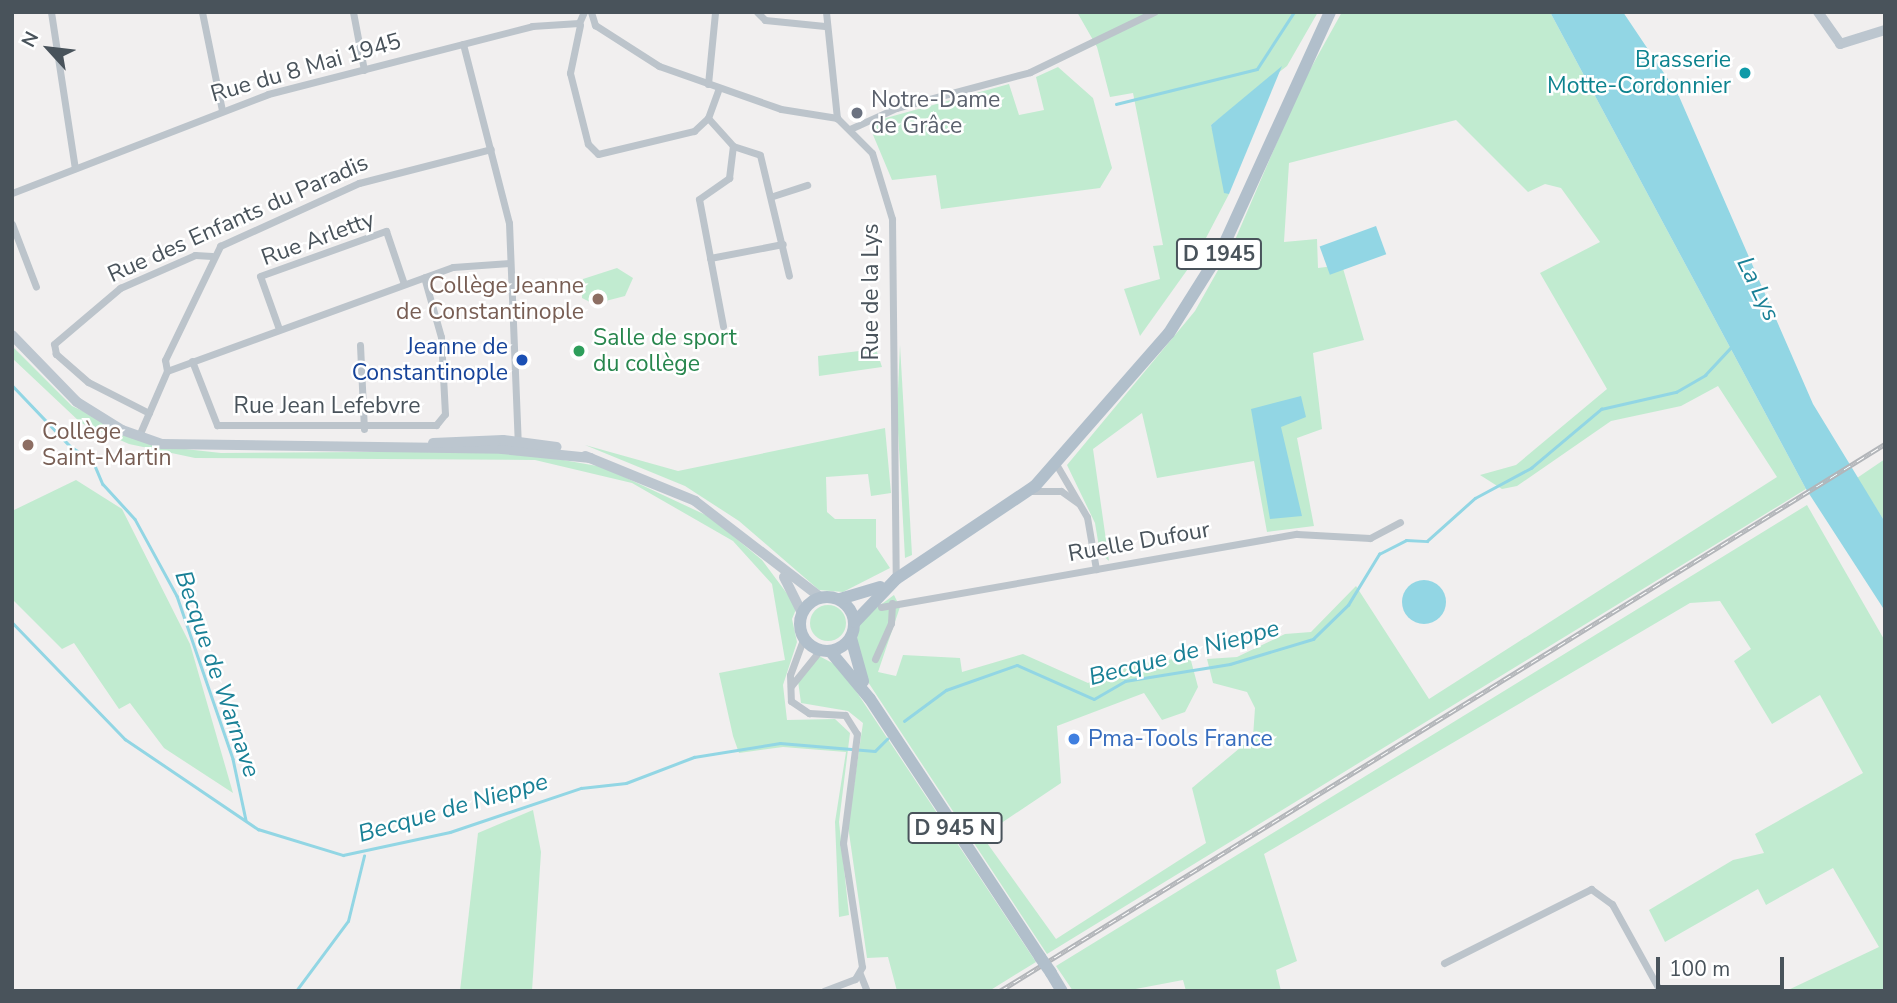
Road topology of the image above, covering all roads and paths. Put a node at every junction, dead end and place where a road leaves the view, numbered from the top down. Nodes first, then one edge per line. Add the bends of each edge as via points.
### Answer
1 (51, 12) edge
2 (202, 12) edge
3 (353, 12) edge
4 (583, 12) edge
5 (591, 12) edge
6 (715, 12) edge
7 (757, 12) edge
8 (825, 12) edge
9 (1154, 12) edge
10 (1331, 12) edge
11 (1818, 12) edge
12 (579, 24) junction
13 (595, 25) junction
14 (825, 26) junction
15 (1885, 30) edge
16 (463, 44) junction
17 (364, 70) junction
18 (708, 84) junction
19 (719, 88) junction
20 (222, 110) junction
21 (708, 118) junction
22 (837, 118) junction
23 (850, 129) junction
24 (733, 146) junction
25 (491, 149) junction
26 (75, 168) junction
27 (807, 185) dead end
28 (12, 193) edge
29 (773, 196) junction
30 (12, 224) edge
31 (783, 244) junction
32 (212, 256) junction
33 (710, 258) junction
34 (510, 264) junction
35 (789, 276) dead end
36 (424, 277) junction
37 (404, 284) junction
38 (36, 288) dead end
39 (723, 326) dead end
40 (279, 329) junction
41 (12, 335) edge
42 (360, 345) dead end
43 (191, 361) junction
44 (167, 371) junction
45 (149, 413) junction
46 (100, 416) junction
47 (364, 429) junction
48 (141, 431) junction
49 (518, 445) junction
50 (192, 446) junction
51 (1056, 464) junction
52 (1027, 492) junction
53 (1081, 505) junction
54 (1400, 522) dead end
55 (778, 569) junction
56 (1096, 569) junction
57 (896, 579) junction
58 (820, 597) junction
59 (840, 599) junction
60 (892, 603) junction
61 (881, 607) dead end
62 (802, 613) junction
63 (855, 622) junction
64 (804, 637) junction
65 (851, 638) junction
66 (825, 650) junction
67 (875, 659) dead end
68 (789, 693) junction
69 (870, 699) junction
70 (1444, 963) dead end
71 (860, 974) junction
72 (824, 991) edge
73 (867, 991) edge
74 (1062, 991) edge
75 (1660, 991) edge

1 - 26 street
2 - 20 street
3 - 17 street
4 - 12 street
5 - 13 street
6 - 18 street
7 - 14 street via 765,20
8 - 14 street
9 - 23 street via 1030,72 896,108
10 - 51 main road, D 1945 via 1199,289
11 - 15 main road via 1840,44
12 - 13 street, Rue du 8 Mai 1945
12 - 16 street, Rue du 8 Mai 1945 via 537,25
12 - 21 street via 570,69 593,151 604,155 684,136
13 - 18 street via 638,57
14 - 22 street
16 - 17 street, Rue du 8 Mai 1945
16 - 25 street
17 - 20 street, Rue du 8 Mai 1945
18 - 19 street
19 - 21 street
19 - 22 street via 812,118
20 - 26 street, Rue du 8 Mai 1945
21 - 24 street
22 - 23 street, Rue de la Lys
23 - 57 street, Rue de la Lys via 878,166 892,225
24 - 29 street via 758,153
24 - 33 street via 729,178 699,199
25 - 32 street, Rue des Enfants du Paradis via 351,186 227,242
25 - 34 street via 507,211
26 - 28 street, Rue du 8 Mai 1945
27 - 29 street
29 - 31 street
30 - 38 street
31 - 33 street
31 - 35 street
32 - 44 street via 165,359
32 - 45 street, Rue des Enfants du Paradis via 195,255 120,288 54,344 56,354 88,382
33 - 39 street
34 - 36 street via 459,265
34 - 49 street
36 - 37 street
36 - 47 street, Rue Jean Lefebvre via 440,330 444,417 436,425
37 - 40 street
37 - 40 street, Rue Arletty via 386,231 323,253 260,276
40 - 43 street
41 - 46 main road via 59,388
42 - 47 street
43 - 44 street
43 - 47 street, Rue Jean Lefebvre via 216,425
44 - 45 street
45 - 48 street
46 - 48 main road
46 - 50 main road via 145,439
48 - 50 main road
49 - 50 main road
49 - 55 main road via 592,458 695,501
51 - 52 main road, D 1945
51 - 53 street
52 - 53 street via 1061,491
52 - 57 main road, D 1945
53 - 56 street
54 - 56 street, Ruelle Dufour via 1370,538 1303,533
55 - 58 main road
55 - 62 main road
56 - 60 street, Ruelle Dufour
57 - 59 main road, D 1945
57 - 63 main road, D 1945
58 - 59 main road
58 - 62 main road
59 - 63 main road
60 - 61 street, Ruelle Dufour
60 - 67 street via 892,619
62 - 64 main road
63 - 65 main road
64 - 66 main road
64 - 68 street
65 - 66 main road
65 - 69 main road, D 945 N
66 - 68 street via 798,671
66 - 69 main road, D 945 N
68 - 71 street via 804,712 847,717 855,726 843,843
69 - 74 main road, D 945 N, bridge
70 - 75 street via 1591,889 1612,904
71 - 72 street
71 - 73 street

